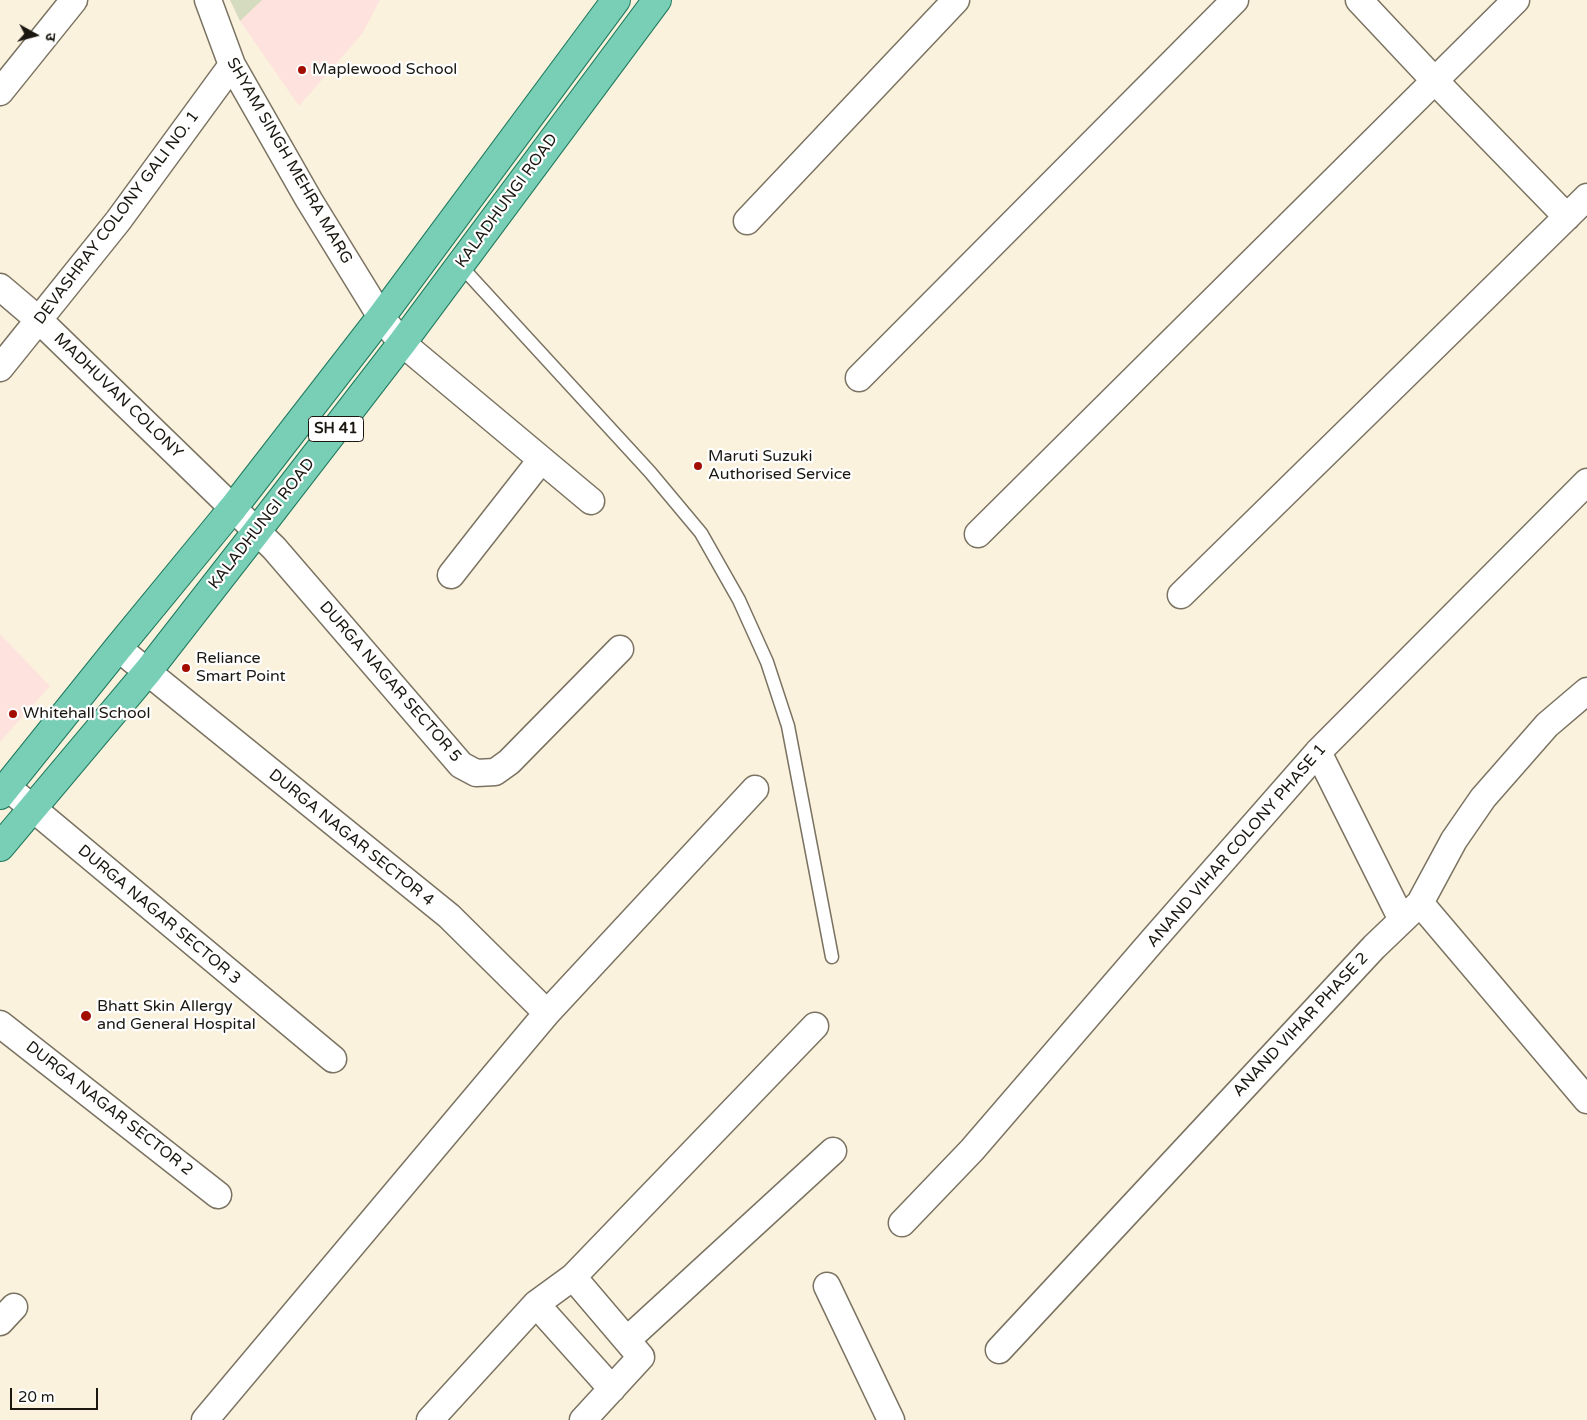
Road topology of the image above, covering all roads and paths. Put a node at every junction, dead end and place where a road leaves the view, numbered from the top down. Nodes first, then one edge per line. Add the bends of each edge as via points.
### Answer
1 (74, 0) edge
2 (208, 0) edge
3 (616, 0) edge
4 (657, 0) edge
5 (956, 0) edge
6 (1235, 0) edge
7 (1359, 0) edge
8 (1516, 0) edge
9 (585, 42) junction
10 (611, 62) junction
11 (232, 66) junction
12 (1435, 81) junction
13 (0, 92) edge
14 (1587, 197) edge
15 (1567, 217) junction
16 (747, 221) dead end
17 (460, 265) junction
18 (0, 287) edge
19 (381, 317) junction
20 (40, 321) junction
21 (402, 343) junction
22 (0, 368) edge
23 (859, 378) dead end
24 (541, 460) junction
25 (1587, 482) edge
26 (591, 500) dead end
27 (233, 508) junction
28 (257, 531) junction
29 (978, 534) dead end
30 (451, 575) dead end
31 (1181, 595) dead end
32 (118, 648) junction
33 (620, 649) dead end
34 (148, 671) junction
35 (1587, 691) edge
36 (1318, 752) junction
37 (755, 789) dead end
38 (4, 791) edge
39 (31, 808) junction
40 (0, 847) edge
41 (1411, 911) junction
42 (832, 957) dead end
43 (547, 1013) junction
44 (0, 1024) edge
45 (815, 1026) dead end
46 (333, 1059) dead end
47 (1587, 1100) edge
48 (833, 1151) dead end
49 (218, 1194) dead end
50 (902, 1223) dead end
51 (573, 1277) junction
52 (827, 1286) dead end
53 (536, 1304) junction
54 (627, 1340) junction
55 (999, 1350) dead end
56 (612, 1389) junction
57 (205, 1420) edge
58 (430, 1420) edge
59 (583, 1420) edge
60 (891, 1420) edge

1 - 13 street
2 - 11 street, SHYAM SINGH MEHRA MARG
3 - 9 main road, KALADHUNGI ROAD / SH 41
4 - 10 main road, KALADHUNGI ROAD / SH 41
5 - 16 street
6 - 23 street
7 - 12 street
8 - 12 street
9 - 10 main road
9 - 19 main road, KALADHUNGI ROAD / SH 41
10 - 17 main road, KALADHUNGI ROAD / SH 41
11 - 19 street, SHYAM SINGH MEHRA MARG
11 - 20 street, DEVASHRAY COLONY GALI NO. 1
12 - 15 street
12 - 29 street
14 - 15 street
15 - 31 street
17 - 21 main road, KALADHUNGI ROAD / SH 41
17 - 42 lane via 650,472 700,533 739,600 767,662 788,726
18 - 20 street, MADHUVAN COLONY
19 - 21 street, SHYAM SINGH MEHRA MARG
19 - 27 main road, KALADHUNGI ROAD / SH 41
20 - 22 street, DEVASHRAY COLONY GALI NO. 1
20 - 27 street, MADHUVAN COLONY
21 - 24 street, SHYAM SINGH MEHRA MARG
21 - 28 main road, KALADHUNGI ROAD / SH 41
24 - 26 street, SHYAM SINGH MEHRA MARG
24 - 30 street
25 - 36 street, ANAND VIHAR COLONY PHASE 1
27 - 28 street, MADHUVAN COLONY
27 - 32 main road, KALADHUNGI ROAD / SH 41
28 - 33 street, DURGA NAGAR SECTOR 5 via 461,765 476,773 496,772 509,762
28 - 34 main road, KALADHUNGI ROAD / SH 41
32 - 34 street, DURGA NAGAR SECTOR 4
32 - 38 main road, KALADHUNGI ROAD / SH 41
34 - 39 main road, KALADHUNGI ROAD / SH 41
34 - 43 street, DURGA NAGAR SECTOR 4 via 449,916
35 - 41 street, ANAND VIHAR PHASE 2 via 1547,725 1483,798
36 - 41 street
36 - 50 street, ANAND VIHAR COLONY PHASE 1 via 972,1150
37 - 43 street
38 - 39 street, DURGA NAGAR SECTOR 3
39 - 40 main road, KALADHUNGI ROAD / SH 41
39 - 46 street, DURGA NAGAR SECTOR 3
41 - 47 street
41 - 55 street, ANAND VIHAR PHASE 2 via 1367,954
43 - 57 street
44 - 49 street, DURGA NAGAR SECTOR 2
45 - 51 street
48 - 54 street
51 - 53 street
51 - 54 street
52 - 60 street
53 - 56 street
53 - 58 street
54 - 56 street via 641,1357
56 - 59 street

